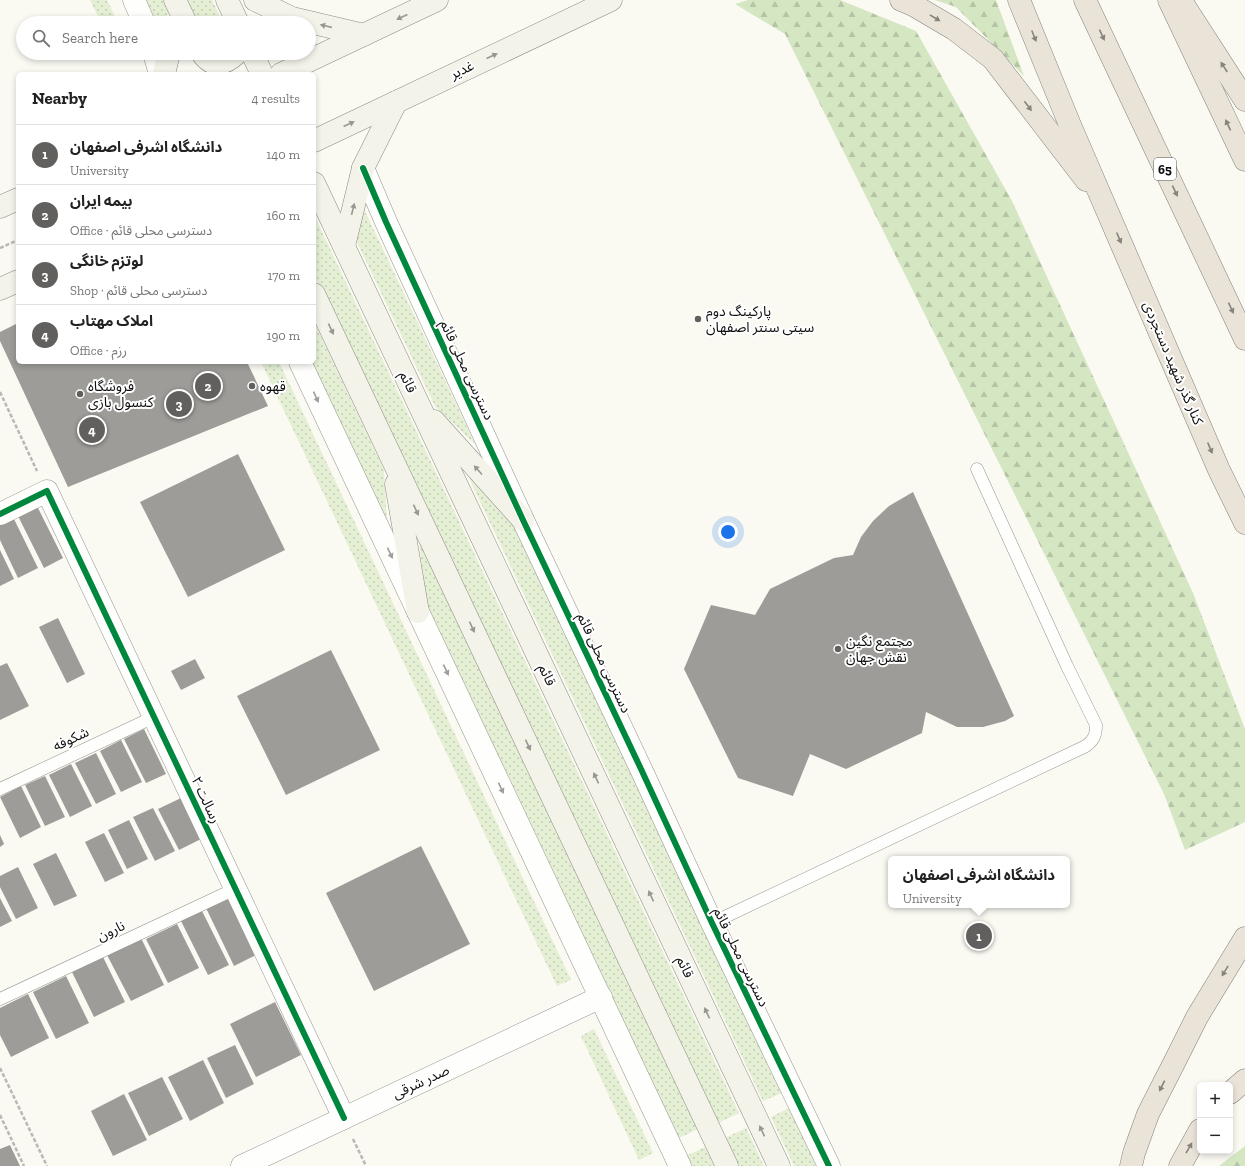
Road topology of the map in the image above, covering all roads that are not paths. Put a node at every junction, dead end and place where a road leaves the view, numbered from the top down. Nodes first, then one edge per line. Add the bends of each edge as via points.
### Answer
1 (134, 0) edge
2 (227, 0) edge
3 (255, 0) edge
4 (437, 0) edge
5 (611, 0) edge
6 (901, 0) edge
7 (1019, 0) edge
8 (1085, 0) edge
9 (1169, 0) edge
10 (1181, 0) edge
11 (287, 9) edge
12 (141, 16) edge
13 (235, 16) edge
14 (308, 16) edge
15 (316, 19) edge
16 (364, 35) junction
17 (316, 58) edge
18 (156, 60) edge
19 (167, 60) edge
20 (204, 60) edge
21 (208, 60) edge
22 (229, 60) edge
23 (255, 60) edge
24 (311, 60) edge
25 (159, 72) edge
26 (164, 72) edge
27 (209, 72) edge
28 (261, 72) edge
29 (285, 72) edge
30 (1245, 100) edge
31 (396, 102) junction
32 (316, 140) edge
33 (1245, 160) edge
34 (363, 168) junction
35 (319, 198) edge
36 (16, 200) edge
37 (1104, 202) junction
38 (0, 207) edge
39 (344, 246) junction
40 (16, 282) edge
41 (0, 290) edge
42 (316, 298) edge
43 (1245, 339) edge
44 (301, 364) edge
45 (418, 403) junction
46 (391, 456) junction
47 (977, 469) dead end
48 (1219, 470) junction
49 (0, 514) edge
50 (523, 520) junction
51 (1245, 523) edge
52 (1245, 540) edge
53 (418, 612) junction
54 (154, 717) junction
55 (0, 789) edge
56 (235, 889) junction
57 (712, 923) junction
58 (1245, 938) edge
59 (601, 998) junction
60 (0, 999) edge
61 (1245, 1080) edge
62 (1233, 1090) edge
63 (344, 1118) junction
64 (1197, 1135) edge
65 (242, 1166) edge
66 (680, 1166) edge
67 (727, 1166) edge
68 (779, 1166) edge
69 (829, 1166) edge
70 (1131, 1166) edge
71 (1180, 1166) edge

1 - 12 street
2 - 13 main road
3 - 11 main road
4 -> 16 main road
31 -> 5 main road, غدیر
6 -> 37 highway via 954,29 993,59
7 -> 37 highway
8 -> 43 highway, 65
33 -> 9 highway
30 -> 10 highway
14 -> 11 main road
16 -> 15 main road
16 - 17 main road
18 - 25 street
19 - 26 main road
20 - 27 main road
21 - 22 main road via 214,63
23 - 28 main road
24 - 29 main road
32 -> 31 main road, غدیر
31 - 34 main road
39 -> 34 main road
34 - 50 street, دسترسی محلی قائم
35 - 39 main road, قائم
36 - 38 main road
37 -> 48 highway, کنار گذر شهید دستجردی
39 - 45 main road, قائم
40 - 41 main road
42 -> 46 main road
44 -> 53 street
50 -> 45 main road
68 -> 45 main road, قائم
46 - 53 main road
46 -> 67 main road
47 - 57 lane via 1096,725 1092,741
48 - 51 highway, کنار گذر شهید دستجردی
48 - 52 highway
49 - 54 street, رسالت ۲ via 47,491
50 - 57 street, دسترسی محلی قائم
53 -> 59 street
54 - 55 lane, شکوفه
54 - 56 street, رسالت ۲
56 - 60 lane, نارون
56 - 63 street, رسالت ۲
57 - 69 street, دسترسی محلی قائم
58 -> 70 highway via 1197,1017 1148,1114
59 - 63 street, صدر شرقی
59 - 66 street
61 - 62 highway
63 - 65 street, صدر شرقی
71 -> 64 highway

